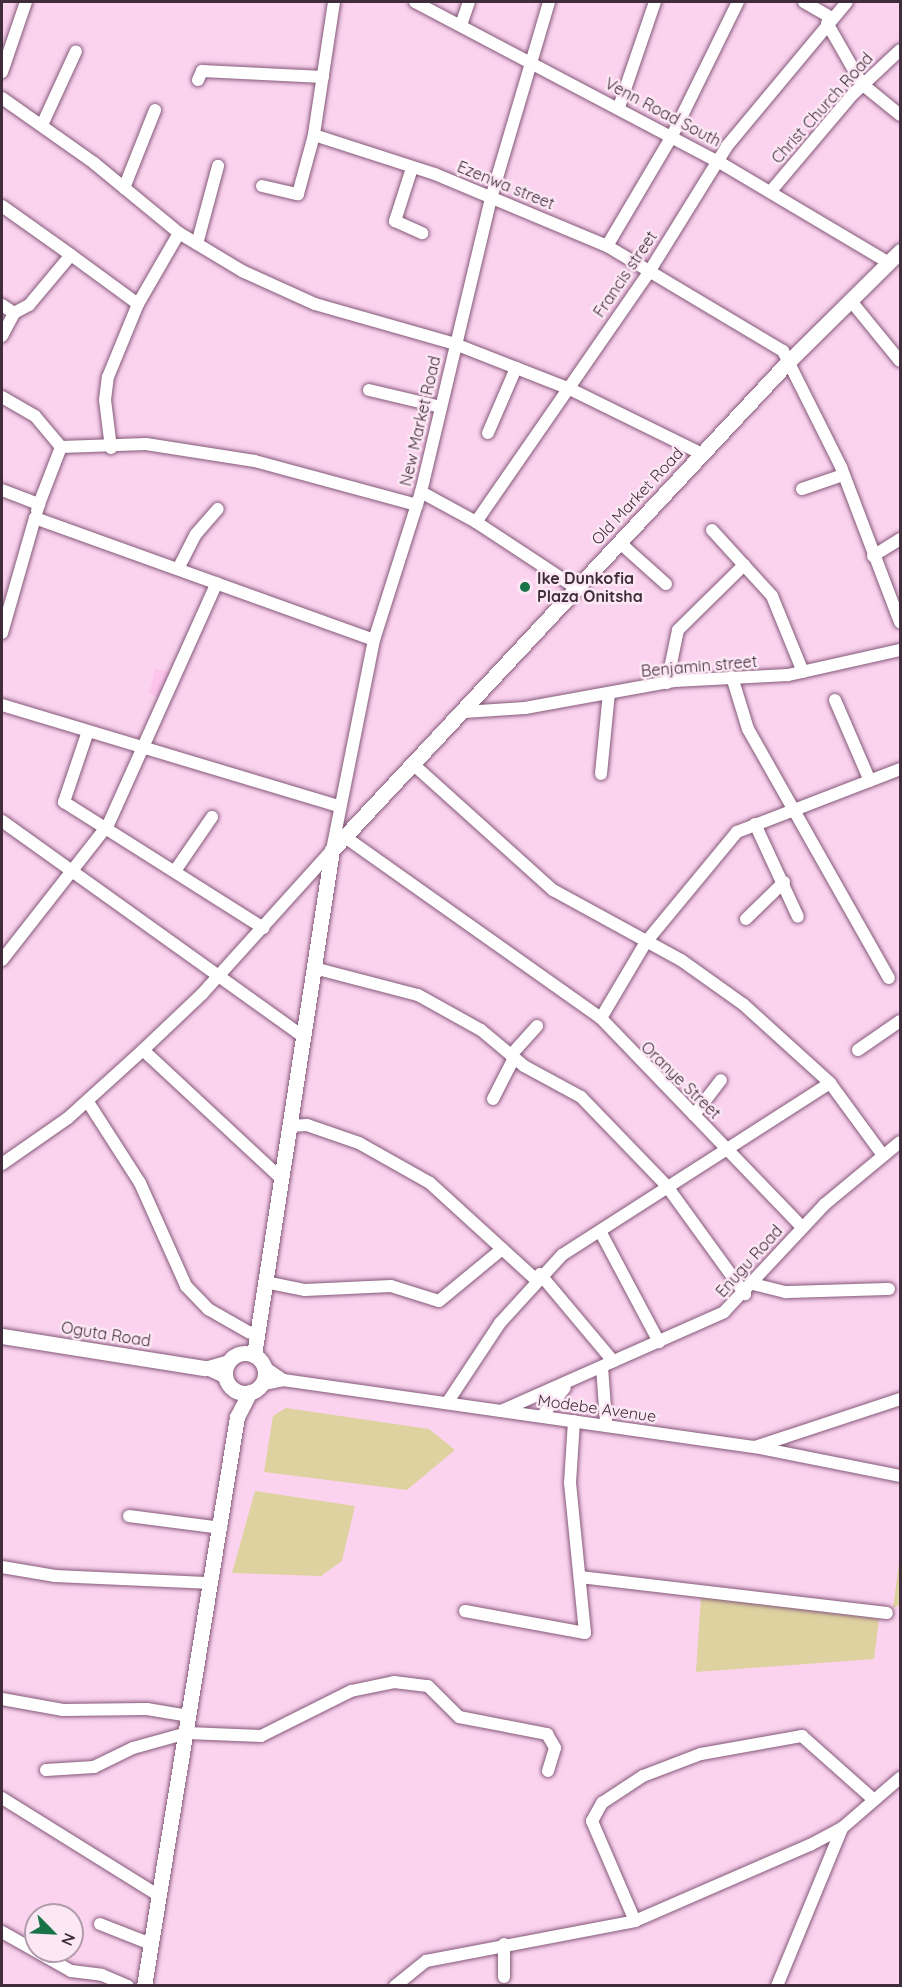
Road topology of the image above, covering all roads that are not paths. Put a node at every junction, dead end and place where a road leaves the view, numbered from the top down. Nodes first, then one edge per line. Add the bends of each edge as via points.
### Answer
1 (26, 2) edge
2 (334, 2) edge
3 (415, 2) edge
4 (469, 2) edge
5 (549, 2) edge
6 (655, 2) edge
7 (738, 2) edge
8 (804, 2) edge
9 (847, 2) edge
10 (830, 21) junction
11 (461, 25) junction
12 (900, 50) edge
13 (76, 51) dead end
14 (532, 61) junction
15 (2, 72) edge
16 (323, 77) junction
17 (198, 80) dead end
18 (862, 84) junction
19 (2, 98) edge
20 (619, 107) junction
21 (155, 110) dead end
22 (900, 115) edge
23 (42, 126) junction
24 (314, 135) junction
25 (672, 136) junction
26 (719, 162) junction
27 (218, 166) dead end
28 (412, 168) junction
29 (262, 186) dead end
30 (124, 188) junction
31 (771, 191) junction
32 (491, 198) junction
33 (2, 206) edge
34 (179, 233) junction
35 (422, 233) dead end
36 (197, 244) junction
37 (607, 246) junction
38 (900, 251) edge
39 (70, 255) junction
40 (889, 263) junction
41 (649, 272) junction
42 (851, 301) junction
43 (138, 304) junction
44 (2, 305) edge
45 (14, 313) junction
46 (2, 336) edge
47 (455, 344) junction
48 (791, 359) junction
49 (900, 361) edge
50 (516, 368) junction
51 (570, 389) junction
52 (369, 390) dead end
53 (2, 397) edge
54 (441, 407) junction
55 (488, 433) dead end
56 (61, 447) junction
57 (111, 448) junction
58 (702, 454) junction
59 (843, 475) junction
60 (802, 489) dead end
61 (2, 490) edge
62 (421, 492) junction
63 (39, 504) junction
64 (417, 506) junction
65 (218, 509) dead end
66 (35, 518) junction
67 (476, 522) junction
68 (712, 530) dead end
69 (900, 539) edge
70 (619, 542) junction
71 (873, 556) junction
72 (744, 565) junction
73 (178, 569) junction
74 (217, 583) junction
75 (666, 584) dead end
76 (576, 588) junction
77 (900, 622) edge
78 (2, 633) edge
79 (374, 640) junction
80 (900, 650) edge
81 (803, 672) junction
82 (732, 677) junction
83 (667, 683) junction
84 (609, 693) junction
85 (835, 700) dead end
86 (2, 705) edge
87 (464, 712) junction
88 (87, 734) junction
89 (145, 751) junction
90 (414, 765) junction
91 (900, 769) edge
92 (601, 774) dead end
93 (870, 781) junction
94 (339, 806) junction
95 (795, 807) junction
96 (212, 817) dead end
97 (2, 821) edge
98 (755, 824) junction
99 (108, 825) junction
100 (345, 837) junction
101 (332, 850) junction
102 (177, 868) junction
103 (73, 870) junction
104 (784, 882) junction
105 (798, 917) dead end
106 (746, 919) dead end
107 (263, 928) junction
108 (646, 942) junction
109 (2, 960) edge
110 (314, 968) junction
111 (220, 974) junction
112 (889, 978) dead end
113 (601, 1018) junction
114 (900, 1021) edge
115 (537, 1026) dead end
116 (304, 1037) junction
117 (143, 1050) junction
118 (858, 1050) dead end
119 (513, 1057) junction
120 (721, 1080) dead end
121 (830, 1083) junction
122 (493, 1099) dead end
123 (88, 1102) junction
124 (694, 1115) junction
125 (290, 1126) junction
126 (900, 1142) edge
127 (728, 1148) junction
128 (882, 1154) junction
129 (2, 1164) edge
130 (666, 1185) junction
131 (282, 1189) junction
132 (802, 1227) junction
133 (600, 1231) junction
134 (502, 1249) junction
135 (538, 1276) junction
136 (265, 1282) junction
137 (753, 1284) junction
138 (889, 1289) dead end
139 (745, 1294) junction
140 (259, 1318) junction
141 (250, 1333) junction
142 (2, 1336) edge
143 (659, 1342) junction
144 (246, 1359) junction
145 (608, 1364) junction
146 (205, 1368) junction
147 (283, 1380) junction
148 (230, 1383) junction
149 (568, 1385) junction
150 (255, 1389) junction
151 (900, 1399) edge
152 (447, 1403) junction
153 (500, 1412) junction
154 (542, 1416) junction
155 (237, 1417) junction
156 (574, 1421) junction
157 (606, 1422) junction
158 (755, 1447) junction
159 (900, 1476) edge
160 (129, 1516) dead end
161 (221, 1528) junction
162 (2, 1567) edge
163 (580, 1577) junction
164 (212, 1583) junction
165 (465, 1611) dead end
166 (887, 1613) dead end
167 (2, 1699) edge
168 (189, 1716) junction
169 (187, 1733) junction
170 (46, 1770) dead end
171 (548, 1771) dead end
172 (900, 1778) edge
173 (2, 1798) edge
174 (874, 1800) junction
175 (842, 1828) junction
176 (158, 1895) junction
177 (635, 1922) junction
178 (100, 1924) dead end
179 (2, 1932) edge
180 (151, 1944) junction
181 (504, 1944) junction
182 (504, 1977) dead end
183 (128, 1986) edge
184 (144, 1986) edge
185 (395, 1986) edge
186 (777, 1986) edge

1 - 15 street
2 - 16 street
3 - 11 street, Venn Road South
4 - 11 street
5 - 14 street, New Market Road
6 - 20 street
7 - 25 street
8 - 10 street
9 - 10 street, Francis street
10 - 18 street
10 - 26 street, Francis street
11 - 14 street, Venn Road South
12 - 18 street, Christ Church Road
13 - 23 street
14 - 20 street, Venn Road South
14 - 32 street, New Market Road
16 - 17 street via 202,71
16 - 24 street
18 - 22 street
18 - 31 street, Christ Church Road
19 - 23 street
20 - 25 street, Venn Road South
21 - 30 street
23 - 30 street
24 - 28 street, Ezenwa street
24 - 29 street via 298,194
25 - 26 street, Venn Road South
25 - 37 street
26 - 31 street, Venn Road South
26 - 41 street, Francis street
27 - 36 street
28 - 32 street, Ezenwa street
28 - 35 street via 395,221
30 - 34 street
31 - 40 street, Venn Road South
32 - 37 street, Ezenwa street
32 - 47 street, New Market Road
33 - 39 street
34 - 36 street
34 - 43 street
36 - 47 street via 315,304
37 - 41 street, Ezenwa street
38 - 40 main road, Old Market Road
39 - 43 street
39 - 45 street via 29,305
40 - 42 main road, Old Market Road
41 - 48 street, Ezenwa street
41 - 51 street, Francis street
42 - 48 main road, Old Market Road
42 - 49 street
43 - 57 street via 108,377 105,400
44 - 45 street
45 - 46 street
47 - 50 street
47 - 54 street, New Market Road
48 - 58 main road, Old Market Road
48 - 59 street
50 - 51 street
50 - 55 street
51 - 58 street
51 - 67 street, Francis street
52 - 54 street
53 - 56 street via 35,416
54 - 62 street, New Market Road
56 - 57 street
56 - 63 street
57 - 64 street via 163,444 255,461
58 - 70 main road, Old Market Road
59 - 60 street
59 - 71 street
61 - 63 street
62 - 64 street, New Market Road
62 - 67 street
63 - 66 street
64 - 79 street, New Market Road
65 - 73 street via 196,534
66 - 73 street
66 - 78 street
67 - 76 street
68 - 72 street
69 - 71 street
70 - 75 street
70 - 76 main road, Old Market Road
71 - 77 street
72 - 81 street via 772,596
72 - 83 street via 678,630
73 - 74 street
74 - 79 street
74 - 89 street via 189,636
76 - 87 main road, Old Market Road
79 - 94 street, New Market Road
80 - 81 street, Benjamin street
81 - 82 street, Benjamin street
82 - 83 street, Benjamin street
82 - 95 street via 748,729
83 - 84 street, Benjamin street
84 - 87 street, Benjamin street
84 - 92 street
85 - 93 street
86 - 88 street
87 - 90 main road, Old Market Road
88 - 89 street
88 - 99 street via 64,801
89 - 94 street
89 - 99 street
90 - 100 main road, Old Market Road
90 - 108 street via 521,866
91 - 93 street
93 - 95 street
94 - 101 street, New Market Road
95 - 98 street
95 - 112 street
96 - 102 street
97 - 103 street
98 - 104 street
98 - 108 street via 717,850
99 - 102 street
99 - 103 street
100 - 101 main road, Old Market Road
100 - 113 street, Oranye Street
101 - 107 street
101 - 110 main road
102 - 107 street via 226,908
103 - 109 street
103 - 111 street
104 - 105 street
104 - 106 street
107 - 111 street
108 - 113 street
108 - 121 street via 744,1004
110 - 116 main road
110 - 119 street via 418,995 481,1030
111 - 116 street
111 - 117 street
113 - 124 street, Oranye Street via 609,1032
114 - 118 street
115 - 119 street
116 - 125 main road
117 - 123 street
117 - 131 street
119 - 122 street
119 - 130 street via 581,1097
120 - 124 street
121 - 127 street
121 - 128 street
123 - 129 street
123 - 141 street via 140,1183 186,1286 208,1309
124 - 127 street, Oranye Street
125 - 131 main road
125 - 134 street via 328,1131 415,1174
126 - 128 street, Enugu Road
127 - 130 street
127 - 132 street, Oranye Street
128 - 132 street, Enugu Road
130 - 133 street
130 - 139 street
131 - 136 main road
132 - 137 street, Enugu Road
133 - 135 street
133 - 143 street
134 - 135 street
134 - 136 street via 439,1301 391,1286 305,1290
135 - 145 street
135 - 152 street
136 - 140 main road
137 - 138 street via 786,1292
137 - 139 street, Enugu Road
139 - 143 street, Enugu Road via 707,1323
140 - 141 main road
140 - 144 main road
141 - 144 main road
142 - 146 main road, Oguta Road
143 - 145 street, Enugu Road
144 - 146 street
144 - 147 street
144 - 148 main road
144 - 150 main road
145 - 149 street, Enugu Road
145 - 157 street
146 - 148 street
147 - 150 street
147 - 152 street, Modebe Avenue
148 - 150 main road
148 - 155 main road
149 - 153 street, Enugu Road
149 - 154 street
150 - 155 main road
151 - 158 street, Modebe Avenue
152 - 153 street, Modebe Avenue
153 - 154 street, Modebe Avenue
154 - 156 street, Modebe Avenue
155 - 161 main road
156 - 157 street, Modebe Avenue
156 - 163 street via 570,1484
157 - 158 street, Modebe Avenue
158 - 159 street
160 - 161 street
161 - 164 main road
162 - 164 street via 55,1576
163 - 165 street via 585,1633
163 - 166 street
164 - 168 main road
167 - 168 street via 63,1710 147,1709
168 - 169 main road
169 - 170 street via 133,1748 94,1767
169 - 171 street via 261,1736 351,1691 394,1682 428,1686 459,1717 547,1734 555,1748
169 - 176 main road
172 - 174 street
173 - 176 street
174 - 175 street
174 - 177 street via 802,1736 701,1754 643,1776 602,1803 592,1821
175 - 177 street
175 - 186 street
176 - 180 main road
177 - 181 street
178 - 180 street
179 - 183 street via 65,1969
180 - 184 main road
181 - 182 street
181 - 185 street via 426,1961

